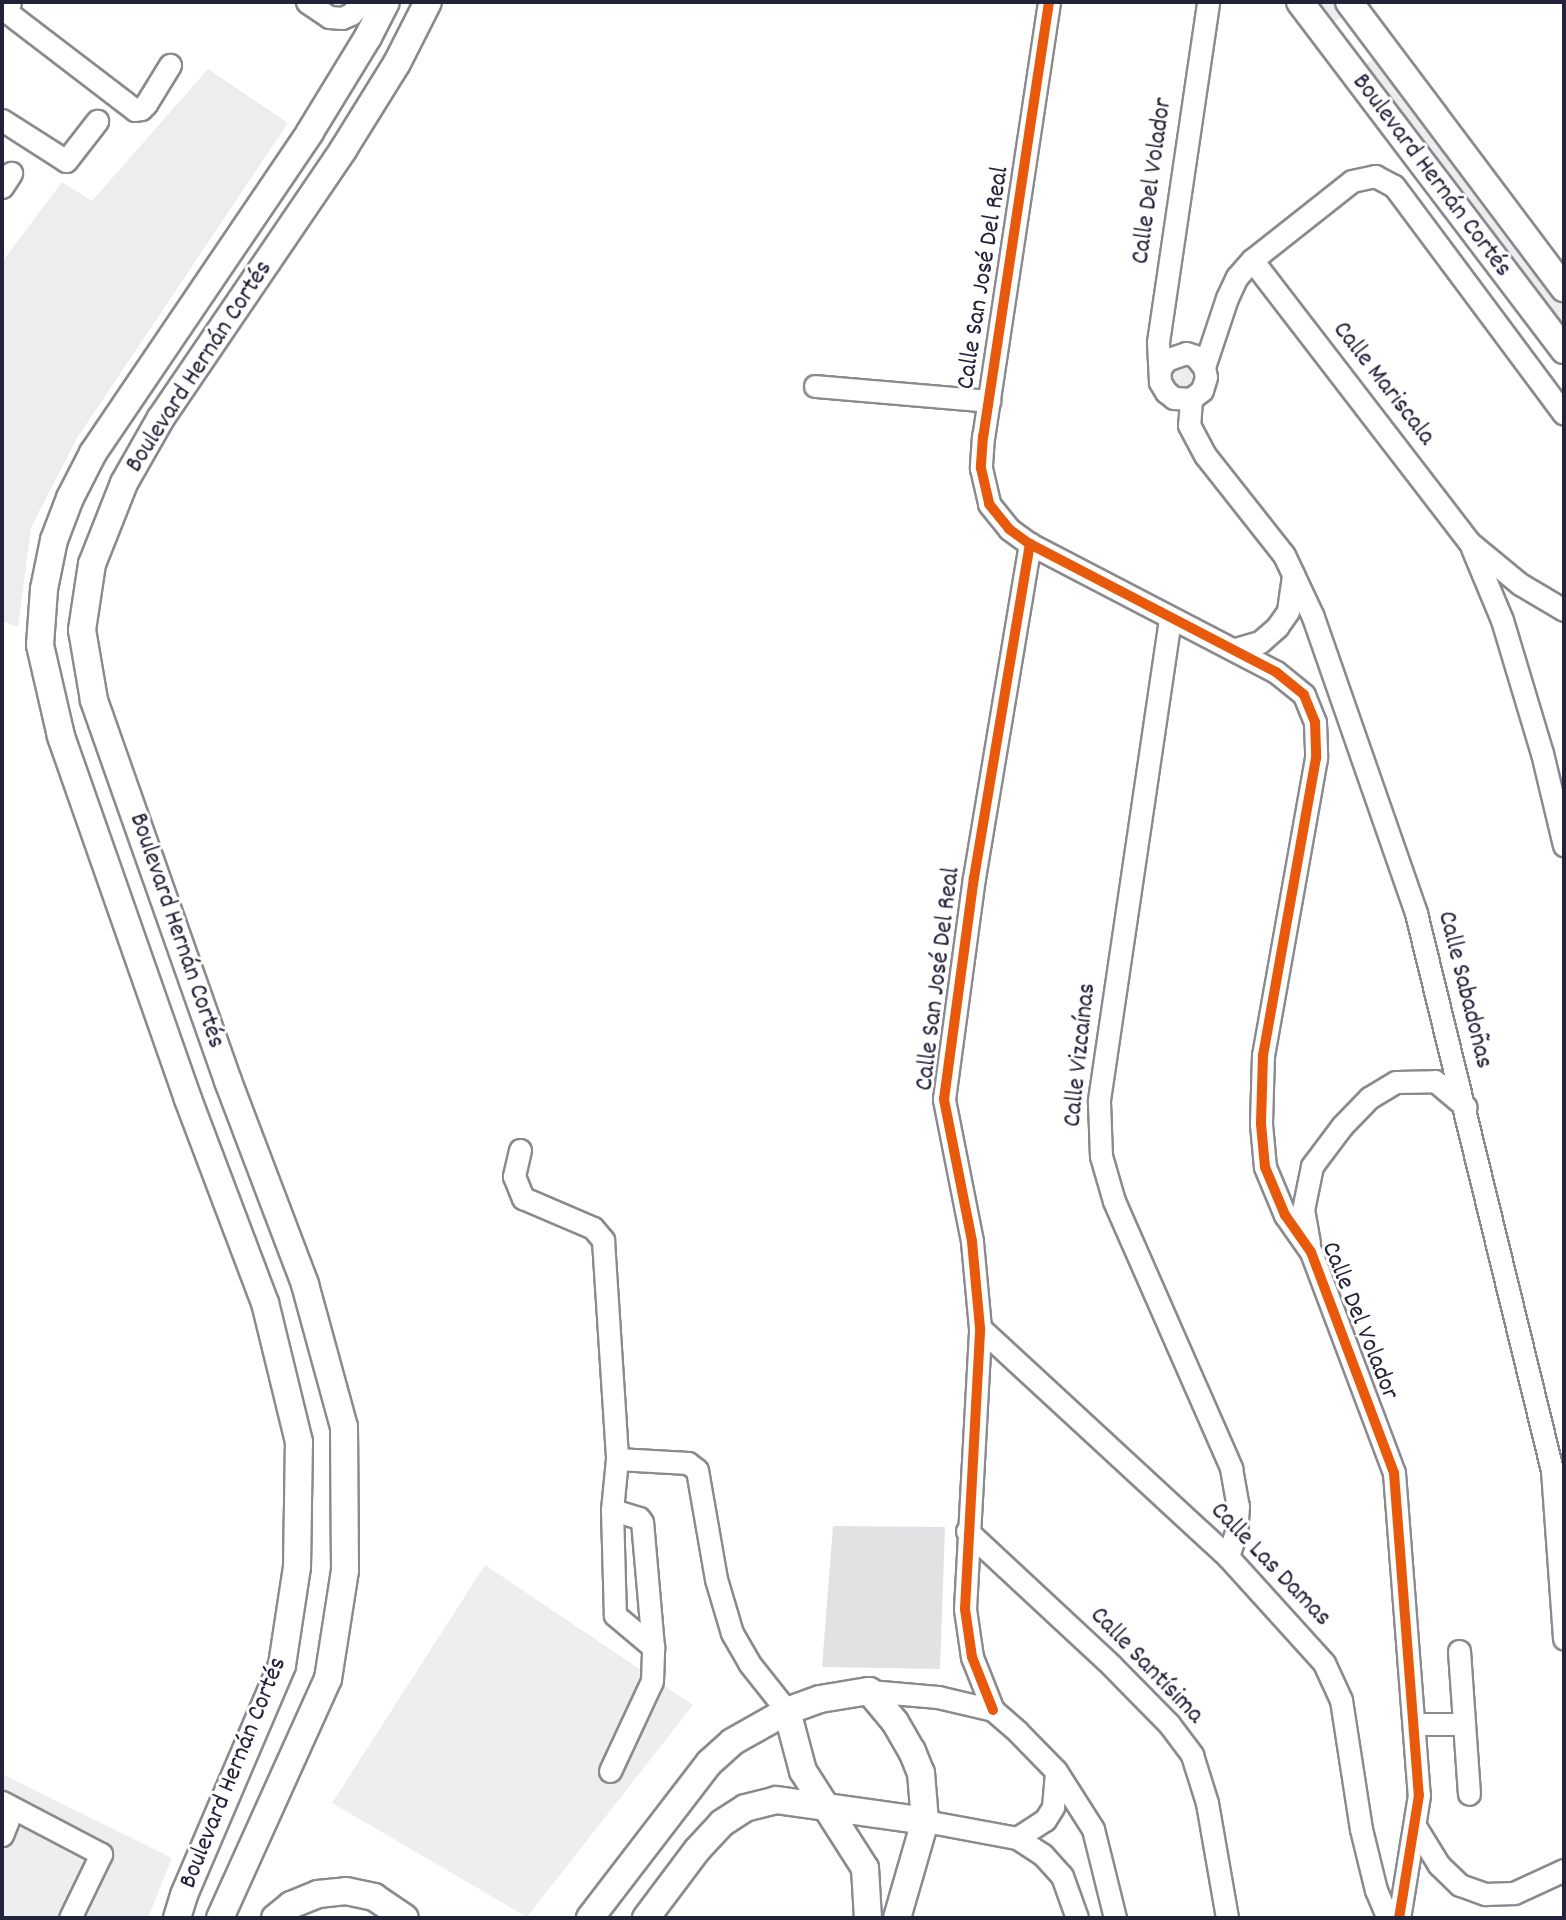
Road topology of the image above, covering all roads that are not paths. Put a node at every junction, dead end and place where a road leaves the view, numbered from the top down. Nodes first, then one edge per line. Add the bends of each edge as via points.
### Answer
1 (10, 2) edge
2 (307, 2) edge
3 (362, 2) edge
4 (388, 2) edge
5 (1049, 2) edge
6 (1208, 2) edge
7 (1300, 2) edge
8 (1353, 7) edge
9 (425, 9) edge
10 (1324, 35) junction
11 (1381, 45) junction
12 (170, 65) dead end
13 (1348, 67) junction
14 (2, 120) edge
15 (97, 121) dead end
16 (1252, 260) junction
17 (1564, 288) edge
18 (1564, 350) edge
19 (1205, 367) junction
20 (1160, 369) junction
21 (815, 386) dead end
22 (1191, 398) junction
23 (989, 401) junction
24 (1564, 414) edge
25 (1469, 542) junction
26 (1030, 544) junction
27 (1293, 572) junction
28 (1564, 610) edge
29 (1170, 619) junction
30 (1235, 649) junction
31 (1564, 845) edge
32 (229, 1081) junction
33 (188, 1099) junction
34 (1465, 1107) junction
35 (246, 1128) junction
36 (205, 1145) junction
37 (520, 1150) dead end
38 (1311, 1252) junction
39 (980, 1328) junction
40 (617, 1459) junction
41 (1558, 1476) edge
42 (612, 1510) junction
43 (967, 1531) junction
44 (1228, 1556) junction
45 (1564, 1639) edge
46 (653, 1647) junction
47 (1459, 1651) dead end
48 (869, 1691) junction
49 (993, 1710) junction
50 (787, 1711) junction
51 (1416, 1724) junction
52 (1464, 1724) junction
53 (610, 1771) dead end
54 (1056, 1771) junction
55 (1469, 1794) dead end
56 (7, 1805) edge
57 (823, 1805) junction
58 (925, 1821) junction
59 (1415, 1826) junction
60 (2, 1835) edge
61 (1017, 1838) junction
62 (1564, 1870) edge
63 (70, 1918) edge
64 (177, 1918) edge
65 (220, 1918) edge
66 (275, 1918) edge
67 (405, 1918) edge
68 (590, 1918) edge
69 (646, 1918) edge
70 (868, 1918) edge
71 (897, 1918) edge
72 (1077, 1918) edge
73 (1115, 1918) edge
74 (1227, 1918) edge
75 (1388, 1918) edge
76 (1399, 1918) edge

1 - 12 street via 7,12 135,110 146,104
2 - 3 street via 329,17 342,18
4 - 9 main road
4 - 33 main road, Boulevard Hernán Cortés via 310,132 93,453 54,540 44,589 40,645 61,736
5 - 23 street, Calle San José Del Real
6 - 20 street, Calle Del Volador via 1161,319
7 - 10 main road, Boulevard Hernán Cortés
8 - 10 main road
8 - 11 main road, Boulevard Hernán Cortés
9 - 32 main road, Boulevard Hernán Cortés via 343,150 162,418 124,483 92,564 82,631 93,700
10 - 13 main road, Boulevard Hernán Cortés
11 - 13 main road
11 - 17 main road, Boulevard Hernán Cortés
13 - 18 main road, Boulevard Hernán Cortés
14 - 15 street via 66,161
16 - 19 street, Calle Sabadoñas via 1227,298
16 - 24 street, Calle Sabadoñas via 1352,181 1375,176 1394,186
16 - 25 street, Calle Mariscala
19 - 20 street via 1186,353 1166,360
19 - 22 street, Calle Sabadoñas via 1202,390
20 - 22 street via 1166,392 1174,398
21 - 23 street
22 - 27 street, Calle Sabadoñas via 1189,425 1205,455
23 - 26 street, Calle San José Del Real via 981,468 989,504 1009,529
25 - 28 street via 1520,584
25 - 31 street via 1502,620
26 - 29 street, Calle San José Del Real
26 - 39 street, Calle San José Del Real via 974,878 944,1099 972,1241
27 - 30 street via 1289,611 1277,628 1259,642
27 - 34 street, Calle Sabadoñas via 1313,617 1416,913
29 - 30 street, Calle Del Volador
29 - 44 street, Calle Vizcaínas via 1099,1102 1101,1156 1114,1201 1231,1468 1238,1506
30 - 38 street, Calle Del Volador via 1276,672 1304,695 1315,722 1316,758 1263,1055 1261,1124 1265,1167 1285,1215
32 - 33 main road
32 - 35 main road, Boulevard Hernán Cortés
33 - 36 main road, Boulevard Hernán Cortés
34 - 38 street via 1436,1081 1396,1082 1369,1098 1312,1166 1303,1210
34 - 41 street, Calle Sabadoñas
35 - 36 main road
35 - 65 main road, Boulevard Hernán Cortés via 305,1284 344,1427 345,1570 328,1679
36 - 64 main road, Boulevard Hernán Cortés via 265,1303 299,1442 297,1567 282,1665
37 - 40 street via 514,1176 523,1199 593,1228 603,1240
38 - 51 street, Calle Del Volador via 1394,1473
39 - 43 street, Calle San José Del Real
39 - 44 street, Calle Las Damas
40 - 42 street
40 - 50 street via 688,1463 697,1470 716,1579 732,1633
41 - 45 street, Calle Sabadoñas
42 - 46 street via 615,1615
42 - 46 street via 642,1522
43 - 49 street, Calle San José Del Real via 965,1609 972,1657
43 - 74 street, Calle Santísima via 1111,1665 1169,1724 1192,1755 1207,1803
44 - 75 street, Calle Las Damas via 1324,1662 1342,1700 1361,1829
46 - 53 street via 652,1681
47 - 52 street
48 - 49 street via 938,1697
48 - 50 main road via 820,1699
48 - 58 main road via 912,1751 921,1773
49 - 54 street
50 - 57 main road via 797,1755
50 - 68 main road via 732,1742 709,1763
51 - 52 street
51 - 59 street, Calle Del Volador via 1419,1795
52 - 55 street
54 - 61 street via 1053,1807 1045,1819
54 - 73 street via 1093,1829
56 - 60 street
56 - 63 street via 101,1854
57 - 58 main road
57 - 69 main road via 776,1800 745,1808 722,1823 697,1850
57 - 70 main road via 865,1868
58 - 61 street
58 - 71 main road
59 - 62 street via 1438,1865 1460,1885 1485,1894 1514,1893
59 - 76 street, Calle Del Volador
61 - 72 street via 1043,1855 1062,1876
66 - 67 main road via 291,1905 318,1894 346,1891 374,1896

